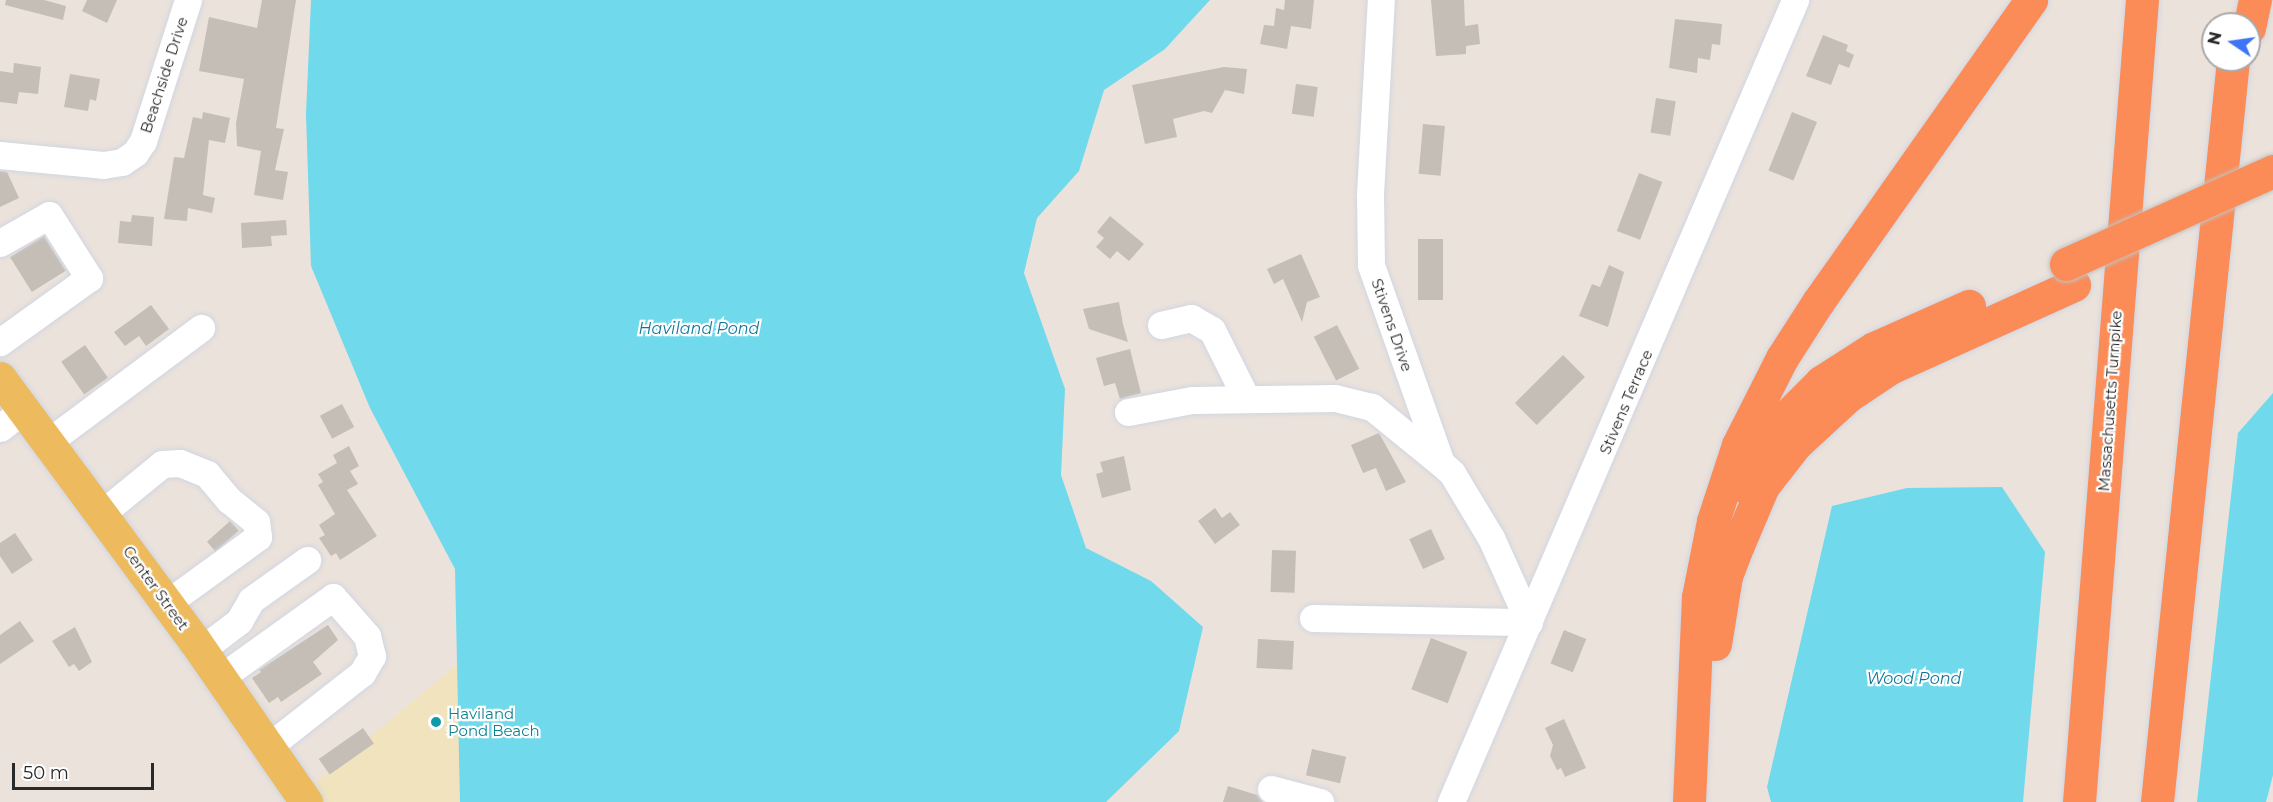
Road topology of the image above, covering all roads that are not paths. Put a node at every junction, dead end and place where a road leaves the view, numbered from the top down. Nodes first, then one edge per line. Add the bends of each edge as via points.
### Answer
1 (188, 0) edge
2 (1381, 0) edge
3 (1795, 0) edge
4 (2031, 0) edge
5 (2142, 0) edge
6 (2232, 72) edge
7 (2238, 72) edge
8 (2228, 115) junction
9 (0, 155) edge
10 (2273, 171) edge
11 (2273, 194) edge
12 (0, 243) edge
13 (2070, 274) junction
14 (1161, 325) dead end
15 (201, 328) dead end
16 (0, 342) edge
17 (0, 378) edge
18 (1245, 396) junction
19 (1128, 412) dead end
20 (12, 419) edge
21 (48, 442) junction
22 (1441, 463) junction
23 (101, 514) junction
24 (307, 560) dead end
25 (167, 603) junction
26 (1313, 618) dead end
27 (1529, 622) junction
28 (1694, 642) junction
29 (201, 650) junction
30 (220, 678) junction
31 (268, 747) junction
32 (1271, 789) dead end
33 (306, 802) edge
34 (1320, 802) edge
35 (1451, 802) edge
36 (1689, 802) edge
37 (1709, 802) edge
38 (2079, 802) edge
39 (2157, 802) edge

1 - 9 street, Beachside Drive via 143,141 135,153 122,162 103,165
2 - 22 street, Stivens Drive via 1370,194 1371,265
3 - 27 street, Stivens Terrace
4 - 28 highway via 1818,302 1756,405 1737,445 1713,521 1698,597
5 - 38 highway, Massachusetts Turnpike
6 - 8 highway
7 - 8 highway
8 - 39 highway
10 - 13 highway, bridge
11 - 13 highway
12 - 16 street via 49,215 89,278
13 - 28 highway via 1874,348 1821,382 1787,416 1755,457 1725,513 1705,579
13 - 37 highway via 1890,368 1818,423 1763,486 1726,576 1720,605
14 - 18 street via 1191,318 1212,330
15 - 21 street
17 - 20 main road, Center Street
18 - 19 street via 1192,400
18 - 22 street via 1335,398 1372,407
20 - 21 main road, Center Street
21 - 23 main road, Center Street
22 - 27 street, Stivens Drive via 1452,473 1491,538
23 - 25 main road, Center Street
23 - 25 street via 162,464 180,463 207,474 229,500 256,522 258,537
24 - 29 street via 251,600 239,621
25 - 29 main road, Center Street
26 - 27 street
27 - 35 street, Stivens Terrace
28 - 36 highway
29 - 30 main road, Center Street
30 - 31 main road, Center Street
30 - 31 street via 333,597 367,636 372,656 362,673
31 - 33 main road, Center Street
32 - 34 street

